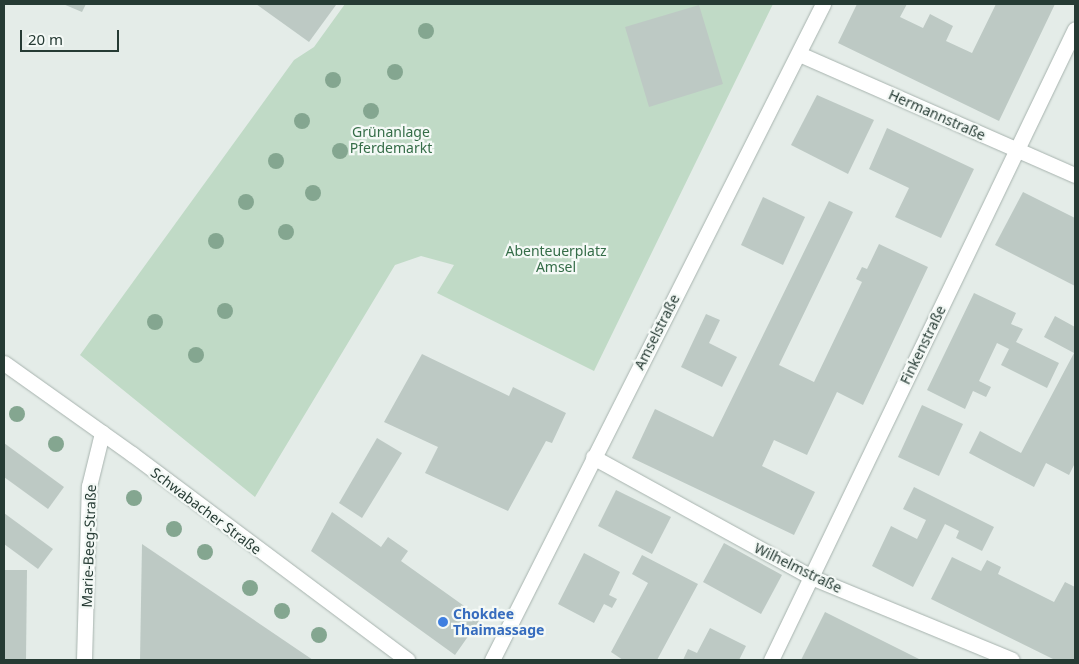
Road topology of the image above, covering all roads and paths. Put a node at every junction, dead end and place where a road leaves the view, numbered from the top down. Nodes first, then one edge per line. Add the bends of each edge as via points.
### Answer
1 (823, 4) edge
2 (1075, 29) edge
3 (799, 54) junction
4 (1017, 150) junction
5 (1075, 175) edge
6 (4, 363) edge
7 (102, 433) junction
8 (593, 457) junction
9 (811, 577) junction
10 (84, 660) edge
11 (407, 660) edge
12 (492, 660) edge
13 (770, 660) edge
14 (1012, 660) edge

1 - 3 street, Amselstraße
2 - 4 street, Finkenstraße
3 - 4 street, Hermannstraße
3 - 8 street, Amselstraße
4 - 5 street, Hermannstraße
4 - 9 street, Finkenstraße
6 - 7 street, Schwabacher Straße
7 - 10 street, Marie-Beeg-Straße via 89,486
7 - 11 street, Schwabacher Straße
8 - 9 street, Wilhelmstraße
8 - 12 street, Amselstraße
9 - 13 street, Finkenstraße
9 - 14 street, Wilhelmstraße

